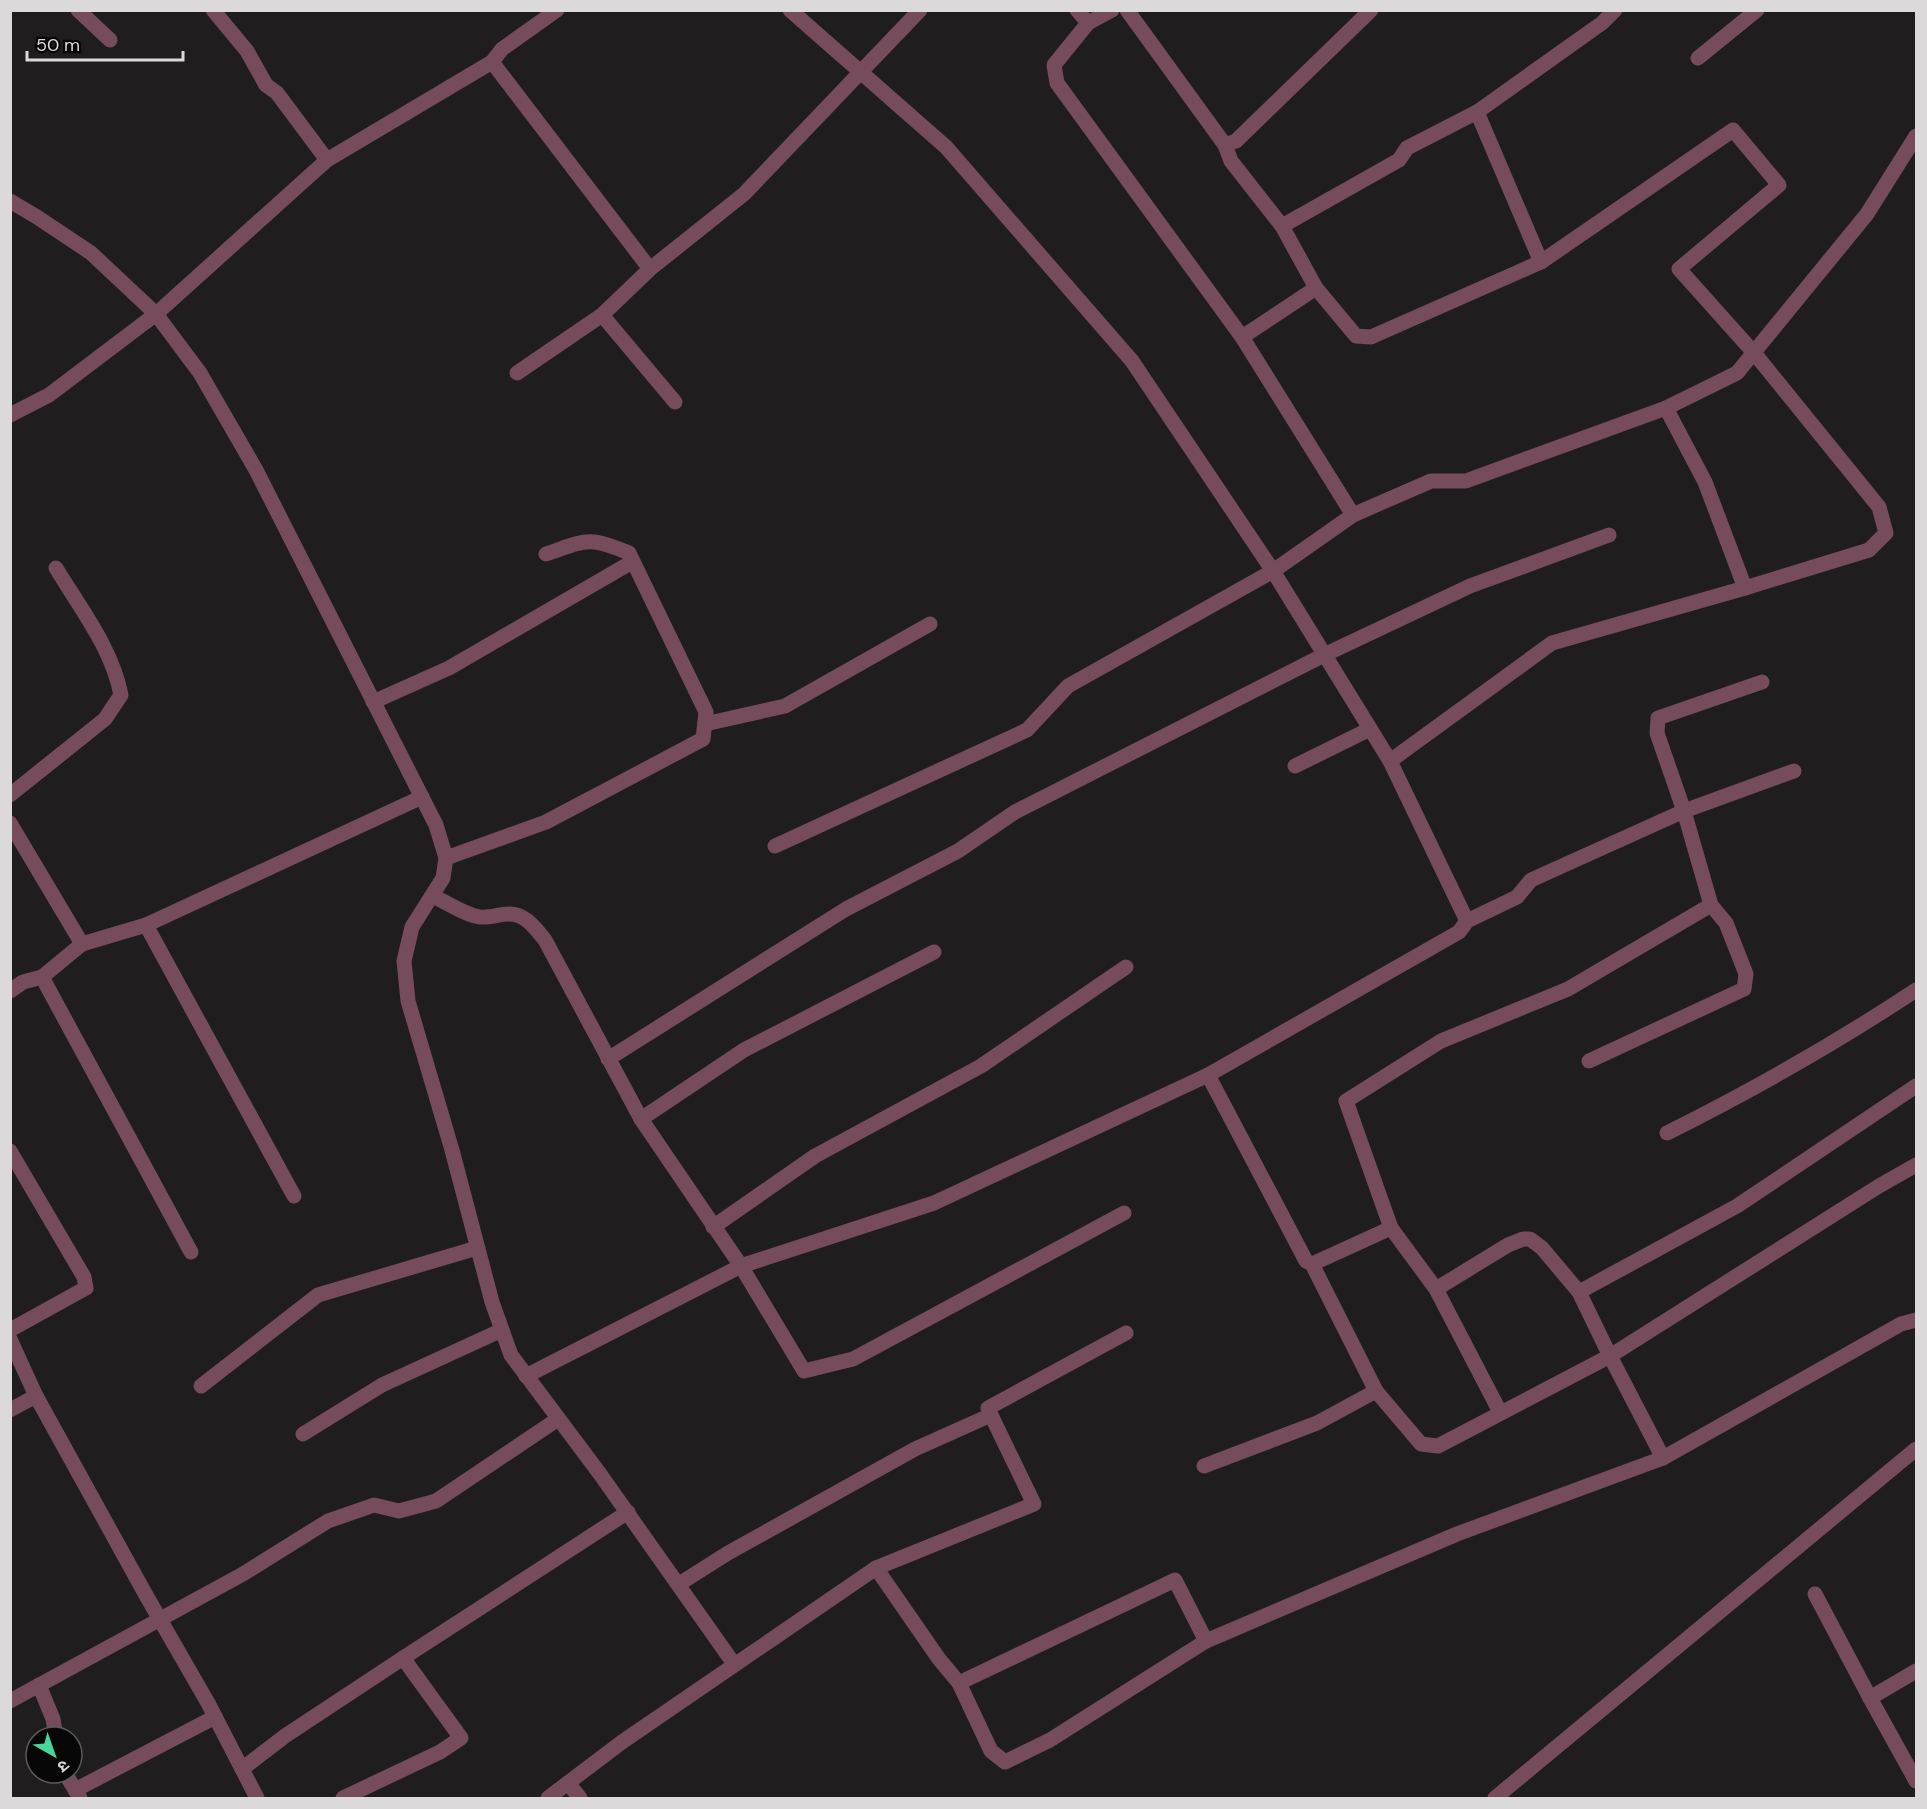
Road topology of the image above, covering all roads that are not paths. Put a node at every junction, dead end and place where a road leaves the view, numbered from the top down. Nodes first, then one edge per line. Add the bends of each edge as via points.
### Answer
1 (78, 10) edge
2 (213, 10) edge
3 (557, 10) edge
4 (790, 10) edge
5 (920, 10) edge
6 (1077, 10) edge
7 (1112, 10) edge
8 (1127, 10) edge
9 (1371, 10) edge
10 (1615, 10) edge
11 (1757, 10) edge
12 (1088, 23) junction
13 (110, 40) dead end
14 (1698, 58) dead end
15 (492, 62) junction
16 (862, 72) junction
17 (1477, 112) junction
18 (1917, 136) edge
19 (1225, 145) junction
20 (327, 160) junction
21 (10, 201) edge
22 (1282, 226) junction
23 (1541, 262) junction
24 (650, 269) junction
25 (1316, 288) junction
26 (156, 314) junction
27 (602, 315) junction
28 (1242, 336) junction
29 (1755, 354) junction
30 (517, 373) dead end
31 (675, 402) dead end
32 (1666, 408) junction
33 (10, 416) edge
34 (1353, 515) junction
35 (1609, 535) dead end
36 (546, 555) dead end
37 (632, 562) junction
38 (56, 568) dead end
39 (1273, 570) junction
40 (1745, 588) junction
41 (930, 624) dead end
42 (1323, 655) junction
43 (1762, 682) dead end
44 (373, 702) junction
45 (705, 724) junction
46 (1370, 729) junction
47 (1390, 762) junction
48 (1295, 766) dead end
49 (1794, 771) dead end
50 (10, 795) edge
51 (422, 797) junction
52 (1684, 811) junction
53 (10, 824) edge
54 (775, 846) dead end
55 (446, 858) junction
56 (433, 896) junction
57 (1711, 905) junction
58 (1467, 921) junction
59 (146, 925) junction
60 (82, 944) junction
61 (934, 952) dead end
62 (1126, 967) dead end
63 (42, 977) junction
64 (1917, 990) edge
65 (10, 991) edge
66 (608, 1059) junction
67 (1589, 1060) dead end
68 (1208, 1075) junction
69 (1917, 1086) edge
70 (640, 1119) junction
71 (1667, 1133) dead end
72 (10, 1151) edge
73 (1917, 1165) edge
74 (294, 1196) dead end
75 (1124, 1213) dead end
76 (713, 1227) junction
77 (1391, 1228) junction
78 (477, 1248) junction
79 (191, 1252) dead end
80 (1312, 1264) junction
81 (741, 1266) junction
82 (1436, 1289) junction
83 (1579, 1292) junction
84 (1917, 1320) edge
85 (10, 1330) edge
86 (502, 1330) junction
87 (1126, 1333) dead end
88 (10, 1339) edge
89 (1610, 1356) junction
90 (526, 1376) junction
91 (201, 1386) dead end
92 (1376, 1391) junction
93 (36, 1396) junction
94 (10, 1410) edge
95 (1500, 1412) junction
96 (991, 1415) junction
97 (558, 1419) junction
98 (303, 1434) dead end
99 (1917, 1449) edge
100 (1664, 1458) junction
101 (1204, 1466) dead end
102 (628, 1512) junction
103 (876, 1568) junction
104 (679, 1584) junction
105 (1815, 1594) dead end
106 (159, 1618) junction
107 (1206, 1641) junction
108 (403, 1658) junction
109 (734, 1664) junction
110 (1917, 1671) edge
111 (959, 1683) junction
112 (39, 1685) junction
113 (1870, 1698) junction
114 (10, 1701) edge
115 (215, 1717) junction
116 (53, 1725) edge
117 (242, 1769) junction
118 (1917, 1781) edge
119 (568, 1783) junction
120 (78, 1794) edge
121 (257, 1798) edge
122 (343, 1798) edge
123 (548, 1798) edge
124 (580, 1798) edge
125 (1495, 1798) edge

1 - 13 street
2 - 20 street via 247,51 266,85 277,93
3 - 15 street via 502,49
4 - 16 street
5 - 16 street
6 - 12 street
7 - 12 street
8 - 19 street
9 - 19 street via 1236,141
10 - 17 street
11 - 14 street
12 - 28 street via 1054,65 1057,83
15 - 20 street
15 - 24 street
16 - 24 street via 744,194
16 - 39 street via 946,147 1132,361
17 - 22 street via 1407,148 1399,160
17 - 23 street
18 - 29 street via 1867,214
19 - 22 street via 1231,161
20 - 26 street
21 - 26 street via 91,253
22 - 25 street
23 - 25 street via 1371,337 1356,336
23 - 29 street via 1733,130 1779,185 1679,268
24 - 27 street
25 - 28 street
26 - 33 street via 49,395
26 - 44 street via 200,373 256,470
27 - 30 street
27 - 31 street
28 - 34 street
29 - 32 street via 1737,373
29 - 40 street via 1879,507 1886,533 1869,550
32 - 34 street via 1466,481 1431,481
32 - 40 street via 1705,482
34 - 39 street
35 - 42 street via 1470,586
36 - 37 street via 585,540 629,553
37 - 44 street via 449,668
37 - 45 street via 706,712
38 - 50 street via 108,655 121,695 105,719
39 - 42 street
39 - 54 street via 1068,686 1027,730
40 - 47 street via 1552,643
41 - 45 street via 785,706
42 - 46 street
42 - 66 street via 1015,812 958,850 846,909
43 - 52 street via 1658,718 1657,732
44 - 51 street
45 - 55 street via 703,739 546,822
46 - 47 street
46 - 48 street
47 - 58 street
49 - 52 street
51 - 55 street
51 - 59 street
52 - 57 street
52 - 58 street via 1531,880 1517,897
53 - 60 street
55 - 56 street via 443,879
56 - 66 street via 478,917 509,913 529,921 545,940
56 - 78 street via 412,927 404,961 408,1001
57 - 67 street via 1726,923 1746,974 1744,989
57 - 77 street via 1568,989 1441,1041 1346,1101
58 - 68 street via 1459,932
59 - 60 street
59 - 74 street
60 - 63 street
61 - 70 street via 744,1050
62 - 76 street via 981,1066 815,1156
63 - 65 street via 23,982
63 - 79 street
64 - 71 street via 1859,1028
66 - 70 street
68 - 80 street via 1306,1261
68 - 81 street via 934,1203
69 - 83 street via 1737,1206
70 - 76 street
72 - 85 street via 84,1277 86,1288
73 - 89 street
75 - 81 street via 853,1359 804,1371
76 - 81 street
77 - 80 street
77 - 82 street
78 - 86 street
78 - 91 street via 318,1295
80 - 92 street
81 - 90 street
82 - 83 street via 1508,1245 1530,1239
82 - 95 street
83 - 89 street
84 - 100 street via 1901,1324
86 - 90 street via 511,1355
86 - 98 street via 382,1385
87 - 96 street via 988,1408
88 - 93 street
89 - 95 street
89 - 100 street
90 - 97 street
92 - 95 street via 1421,1444 1438,1446
92 - 101 street via 1317,1423
93 - 94 street
93 - 106 street
96 - 103 street via 1034,1504
96 - 104 street via 915,1449
97 - 102 street
97 - 106 street via 436,1501 399,1511 374,1505 328,1521 243,1574
99 - 125 street
100 - 107 street via 1457,1534
102 - 104 street
102 - 108 street
103 - 109 street
103 - 111 street
104 - 109 street
105 - 113 street
106 - 112 street
106 - 115 street
107 - 111 street via 1175,1580
107 - 111 street via 1050,1740 1005,1762 991,1751
108 - 117 street
108 - 122 street via 461,1737 440,1752
109 - 119 street
110 - 113 street
112 - 114 street
112 - 116 street
113 - 118 street
115 - 117 street
115 - 120 street
117 - 121 street
119 - 123 street
119 - 124 street

